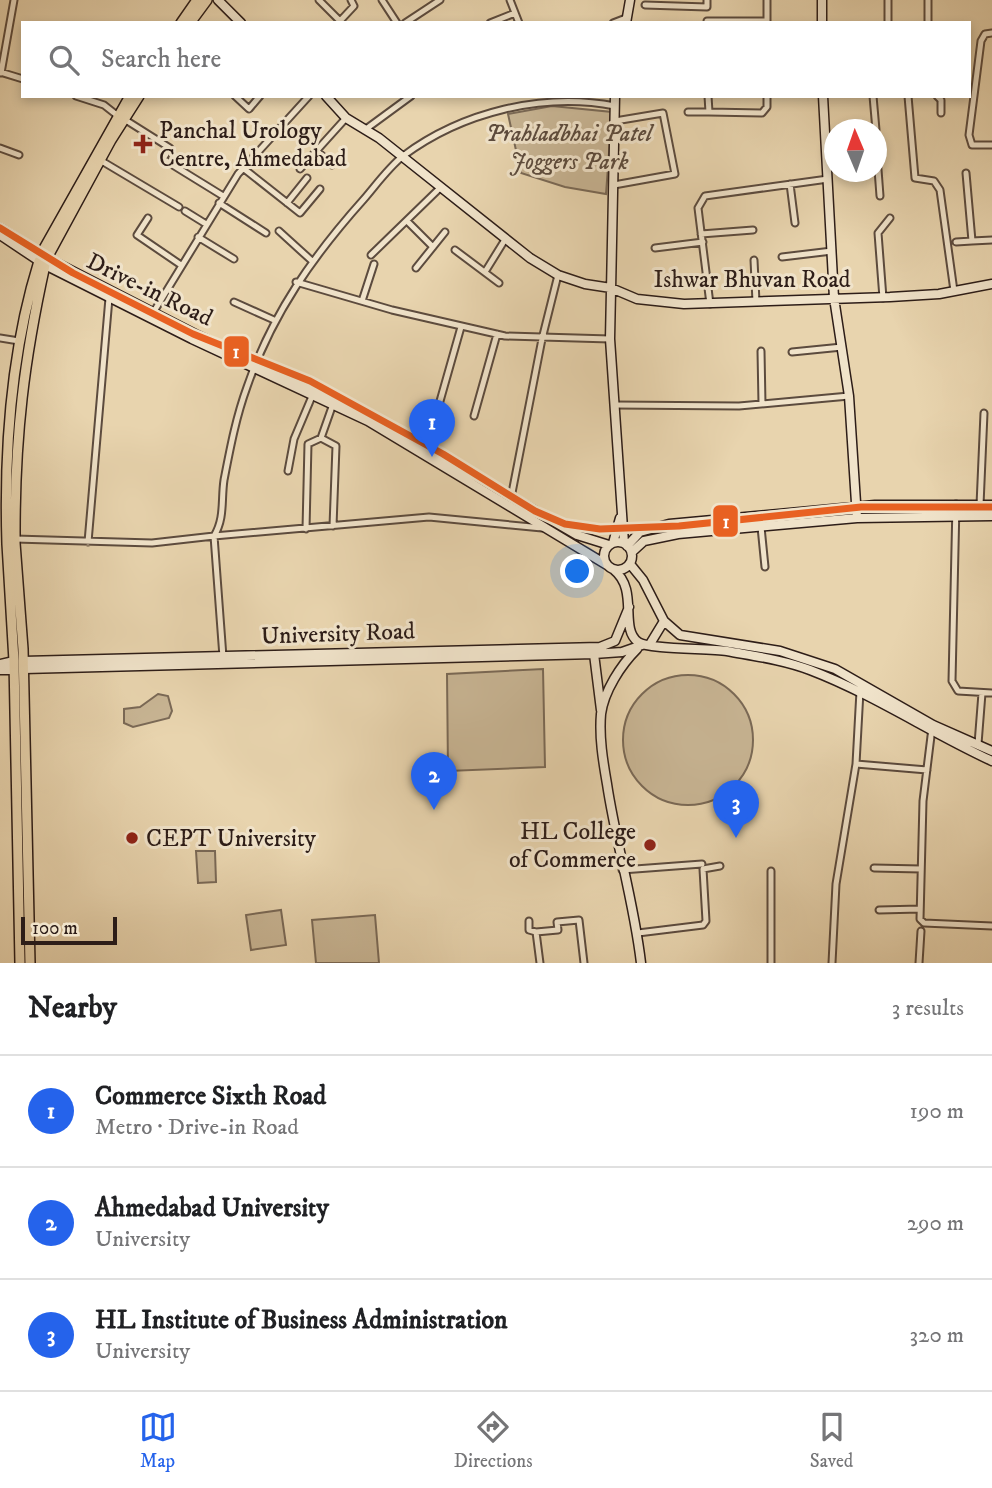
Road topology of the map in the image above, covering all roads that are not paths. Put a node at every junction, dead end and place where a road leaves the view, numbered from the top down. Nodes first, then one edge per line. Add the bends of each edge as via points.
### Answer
1 (14, 0) edge
2 (197, 0) edge
3 (207, 0) edge
4 (218, 0) edge
5 (319, 0) edge
6 (351, 0) edge
7 (382, 0) edge
8 (440, 0) edge
9 (510, 0) edge
10 (630, 0) edge
11 (767, 0) edge
12 (822, 0) edge
13 (888, 0) edge
14 (928, 0) edge
15 (431, 2) edge
16 (707, 4) edge
17 (645, 5) dead end
18 (515, 13) junction
19 (626, 20) edge
20 (182, 21) edge
21 (191, 21) edge
22 (239, 21) edge
23 (340, 21) edge
24 (342, 21) edge
25 (396, 21) edge
26 (407, 21) edge
27 (495, 21) edge
28 (518, 21) edge
29 (767, 21) edge
30 (821, 21) edge
31 (888, 21) edge
32 (928, 21) edge
33 (992, 33) edge
34 (1, 73) edge
35 (21, 78) edge
36 (87, 98) edge
37 (129, 98) edge
38 (137, 98) edge
39 (237, 98) edge
40 (258, 98) edge
41 (307, 98) edge
42 (328, 98) edge
43 (408, 98) edge
44 (550, 98) edge
45 (708, 98) edge
46 (767, 98) edge
47 (823, 98) edge
48 (873, 98) edge
49 (908, 98) edge
50 (939, 98) edge
51 (615, 101) edge
52 (688, 112) dead end
53 (709, 112) junction
54 (941, 113) dead end
55 (121, 118) junction
56 (346, 118) junction
57 (825, 119) edge
58 (875, 119) edge
59 (615, 121) junction
60 (366, 129) junction
61 (992, 145) edge
62 (0, 148) edge
63 (317, 151) junction
64 (19, 155) dead end
65 (402, 156) junction
66 (100, 160) junction
67 (332, 164) dead end
68 (243, 168) junction
69 (300, 169) dead end
70 (966, 173) dead end
71 (307, 178) dead end
72 (824, 180) edge
73 (830, 182) edge
74 (879, 182) edge
75 (790, 184) junction
76 (614, 185) junction
77 (441, 187) junction
78 (320, 189) dead end
79 (223, 196) junction
80 (880, 196) dead end
81 (219, 203) junction
82 (287, 203) junction
83 (179, 207) dead end
84 (185, 211) dead end
85 (148, 218) dead end
86 (890, 218) dead end
87 (407, 221) junction
88 (795, 223) dead end
89 (206, 224) junction
90 (0, 228) edge
91 (753, 230) dead end
92 (279, 231) dead end
93 (445, 232) dead end
94 (266, 233) dead end
95 (0, 235) edge
96 (198, 237) junction
97 (506, 238) junction
98 (702, 238) junction
99 (992, 240) edge
100 (972, 241) junction
101 (956, 242) dead end
102 (433, 247) junction
103 (654, 248) dead end
104 (455, 250) dead end
105 (832, 251) junction
106 (372, 255) dead end
107 (782, 257) dead end
108 (234, 259) dead end
109 (43, 260) junction
110 (754, 260) dead end
111 (312, 261) junction
112 (374, 264) dead end
113 (180, 265) junction
114 (416, 268) dead end
115 (485, 272) junction
116 (558, 275) junction
117 (296, 282) junction
118 (499, 283) dead end
119 (992, 284) edge
120 (611, 288) junction
121 (954, 291) junction
122 (109, 298) junction
123 (834, 298) junction
124 (883, 298) junction
125 (362, 301) junction
126 (234, 302) dead end
127 (756, 303) junction
128 (710, 304) junction
129 (153, 313) junction
130 (274, 320) junction
131 (461, 327) junction
132 (497, 334) junction
133 (0, 338) edge
134 (542, 339) junction
135 (610, 339) junction
136 (19, 341) junction
137 (842, 347) junction
138 (761, 351) dead end
139 (792, 352) dead end
140 (256, 364) junction
141 (313, 394) junction
142 (849, 396) junction
143 (333, 404) junction
144 (762, 404) junction
145 (615, 405) junction
146 (984, 413) dead end
147 (474, 416) dead end
148 (321, 438) junction
149 (4, 445) edge
150 (427, 447) junction
151 (288, 471) dead end
152 (511, 498) junction
153 (956, 504) junction
154 (980, 505) junction
155 (992, 505) edge
156 (856, 506) junction
157 (622, 508) junction
158 (956, 516) junction
159 (992, 516) edge
160 (857, 517) junction
161 (332, 526) junction
162 (761, 527) junction
163 (306, 529) junction
164 (549, 529) junction
165 (214, 536) junction
166 (9, 539) edge
167 (88, 542) junction
168 (611, 544) junction
169 (628, 547) junction
170 (629, 564) junction
171 (765, 567) dead end
172 (611, 568) junction
173 (629, 607) junction
174 (664, 621) junction
175 (646, 644) junction
176 (594, 654) junction
177 (223, 660) junction
178 (0, 663) edge
179 (19, 665) junction
180 (0, 670) edge
181 (858, 681) junction
182 (982, 693) junction
183 (992, 693) edge
184 (860, 694) junction
185 (601, 712) junction
186 (932, 728) junction
187 (978, 744) junction
188 (992, 751) edge
189 (992, 761) edge
190 (856, 764) junction
191 (927, 770) junction
192 (702, 864) dead end
193 (720, 866) dead end
194 (874, 868) dead end
195 (921, 869) junction
196 (622, 870) junction
197 (771, 872) dead end
198 (920, 909) junction
199 (879, 910) dead end
200 (529, 921) dead end
201 (992, 926) edge
202 (921, 931) dead end
203 (536, 932) junction
204 (638, 933) junction
205 (20, 963) edge
206 (30, 963) edge
207 (540, 963) edge
208 (584, 963) edge
209 (641, 963) edge
210 (771, 963) edge
211 (832, 963) edge
212 (919, 963) edge

1 - 34 street
2 - 20 main road
3 - 21 main road
4 - 22 street
5 - 23 street
6 - 24 street via 354,6
7 - 25 street
8 - 15 street
9 - 18 street
10 - 19 street
11 - 29 street
12 - 30 street
13 - 31 street
14 - 32 street
15 - 26 street
16 - 17 street
18 - 27 street
18 - 28 street
33 - 61 street via 981,41 969,135 972,145
34 - 35 street
36 - 55 street
37 - 55 main road
38 - 55 main road
39 - 40 street via 249,109
41 - 68 street
42 - 56 street, Ishwar Bhuvan Road
43 - 60 street
44 - 51 street
44 - 65 street via 488,114
45 - 53 street
46 - 53 street via 762,113
47 - 57 street
48 - 58 street
49 - 121 street via 915,178 932,179 940,190
50 - 54 street
51 - 59 street
52 - 53 street
55 - 66 main road
55 - 79 street via 170,148 163,159
55 - 109 main road
56 - 60 street, Ishwar Bhuvan Road
56 - 63 street
59 - 76 street
59 - 76 street via 663,113 675,174
60 - 65 street, Ishwar Bhuvan Road
62 - 64 street
63 - 67 street
63 - 69 street
65 - 77 street, Ishwar Bhuvan Road
65 - 111 street
66 - 83 street
66 - 109 main road
68 - 79 street
68 - 82 street
70 - 100 street
71 - 82 street
72 - 75 street
73 - 105 street
74 - 80 street
75 - 88 street
75 - 98 street via 705,196 698,208
76 - 120 street
77 - 87 street
77 - 97 street, Ishwar Bhuvan Road
78 - 82 street via 300,213
79 - 81 street
81 - 89 street
81 - 94 street
84 - 89 street
85 - 113 street via 137,235
86 - 124 street via 878,233
87 - 102 street
87 - 106 street
89 - 96 street
90 - 109 street
91 - 98 street
92 - 111 street
93 - 102 street
95 - 109 street, Drive-in Road
96 - 108 street
96 - 113 street
97 - 115 street
97 - 116 street, Ishwar Bhuvan Road
98 - 103 street
98 - 128 street
99 - 100 street
100 - 101 street
102 - 114 street
104 - 115 street
105 - 107 street
105 - 123 street
109 - 122 street, Drive-in Road
109 - 129 street, Drive-in Road
109 - 136 main road
109 - 166 main road via 18,411
110 - 127 street
111 - 117 street
112 - 125 street
113 - 129 street
115 - 118 street
116 - 120 street, Ishwar Bhuvan Road
116 - 134 street
117 - 125 street
117 - 130 street
119 - 121 street, Ishwar Bhuvan Road
120 - 128 street, Ishwar Bhuvan Road via 637,299
120 - 135 street
121 - 124 street, Ishwar Bhuvan Road
122 - 140 street, Drive-in Road
122 - 167 street
123 - 124 street, Ishwar Bhuvan Road
123 - 127 street, Ishwar Bhuvan Road
123 - 137 street
125 - 131 street
126 - 130 street
127 - 128 street, Ishwar Bhuvan Road
129 - 140 street, Drive-in Road
130 - 140 street
131 - 132 street
131 - 150 street
132 - 134 street
132 - 147 street
133 - 136 street
134 - 135 street
134 - 152 street
135 - 145 street
136 - 149 main road
137 - 139 street
137 - 142 street
138 - 144 street
140 - 141 street, Drive-in Road
140 - 150 street, Drive-in Road
140 - 165 street via 238,414 224,482 222,523
141 - 143 street, Drive-in Road
141 - 151 street via 294,439
142 - 144 street
142 - 156 street
143 - 148 street
143 - 164 street, Drive-in Road via 437,460
144 - 145 street via 690,408
145 - 157 street
146 - 154 street
148 - 161 street via 336,446
148 - 163 street via 308,444
149 - 166 main road
150 - 152 street, Drive-in Road
152 - 168 street, Drive-in Road via 577,535
153 - 154 street
153 - 156 street
153 - 158 street
154 - 155 street
156 - 160 street
156 - 169 street via 656,526 640,532
157 - 168 street
157 - 169 street
158 - 159 street
158 - 160 street
158 - 182 street via 952,681 958,691
160 - 162 street
161 - 163 street
161 - 164 street via 429,517
162 - 169 street via 656,537
162 - 171 street
163 - 165 street
164 - 172 street, Drive-in Road
165 - 167 street via 186,542
165 - 177 street
166 - 167 street
166 - 179 main road
168 - 169 street
168 - 172 street via 604,553
169 - 170 street
170 - 172 street via 623,569
170 - 174 street via 643,580
172 - 173 street via 626,581
173 - 175 street via 631,633
173 - 177 street, University Road via 615,641 600,646
174 - 175 street
174 - 181 street via 680,635 780,651
175 - 176 street, University Road
175 - 184 street via 712,649 782,662
175 - 185 street via 623,664
176 - 177 street, University Road
176 - 185 street
177 - 179 street, University Road
178 - 179 street
179 - 180 street
179 - 205 main road
179 - 206 main road
181 - 184 street
181 - 186 street
182 - 183 street
182 - 187 street
184 - 186 street
184 - 190 street
185 - 196 street via 605,774
186 - 187 street
186 - 189 street
186 - 191 street
187 - 188 street
190 - 191 street
190 - 211 street via 836,884
191 - 195 street
192 - 196 street
193 - 204 street via 703,869 703,925
194 - 195 street
195 - 198 street
196 - 204 street
197 - 210 street
198 - 199 street
198 - 201 street via 924,923
200 - 203 street via 529,930
202 - 212 street
203 - 207 street
203 - 208 street via 558,930 557,919 579,920
204 - 209 street

